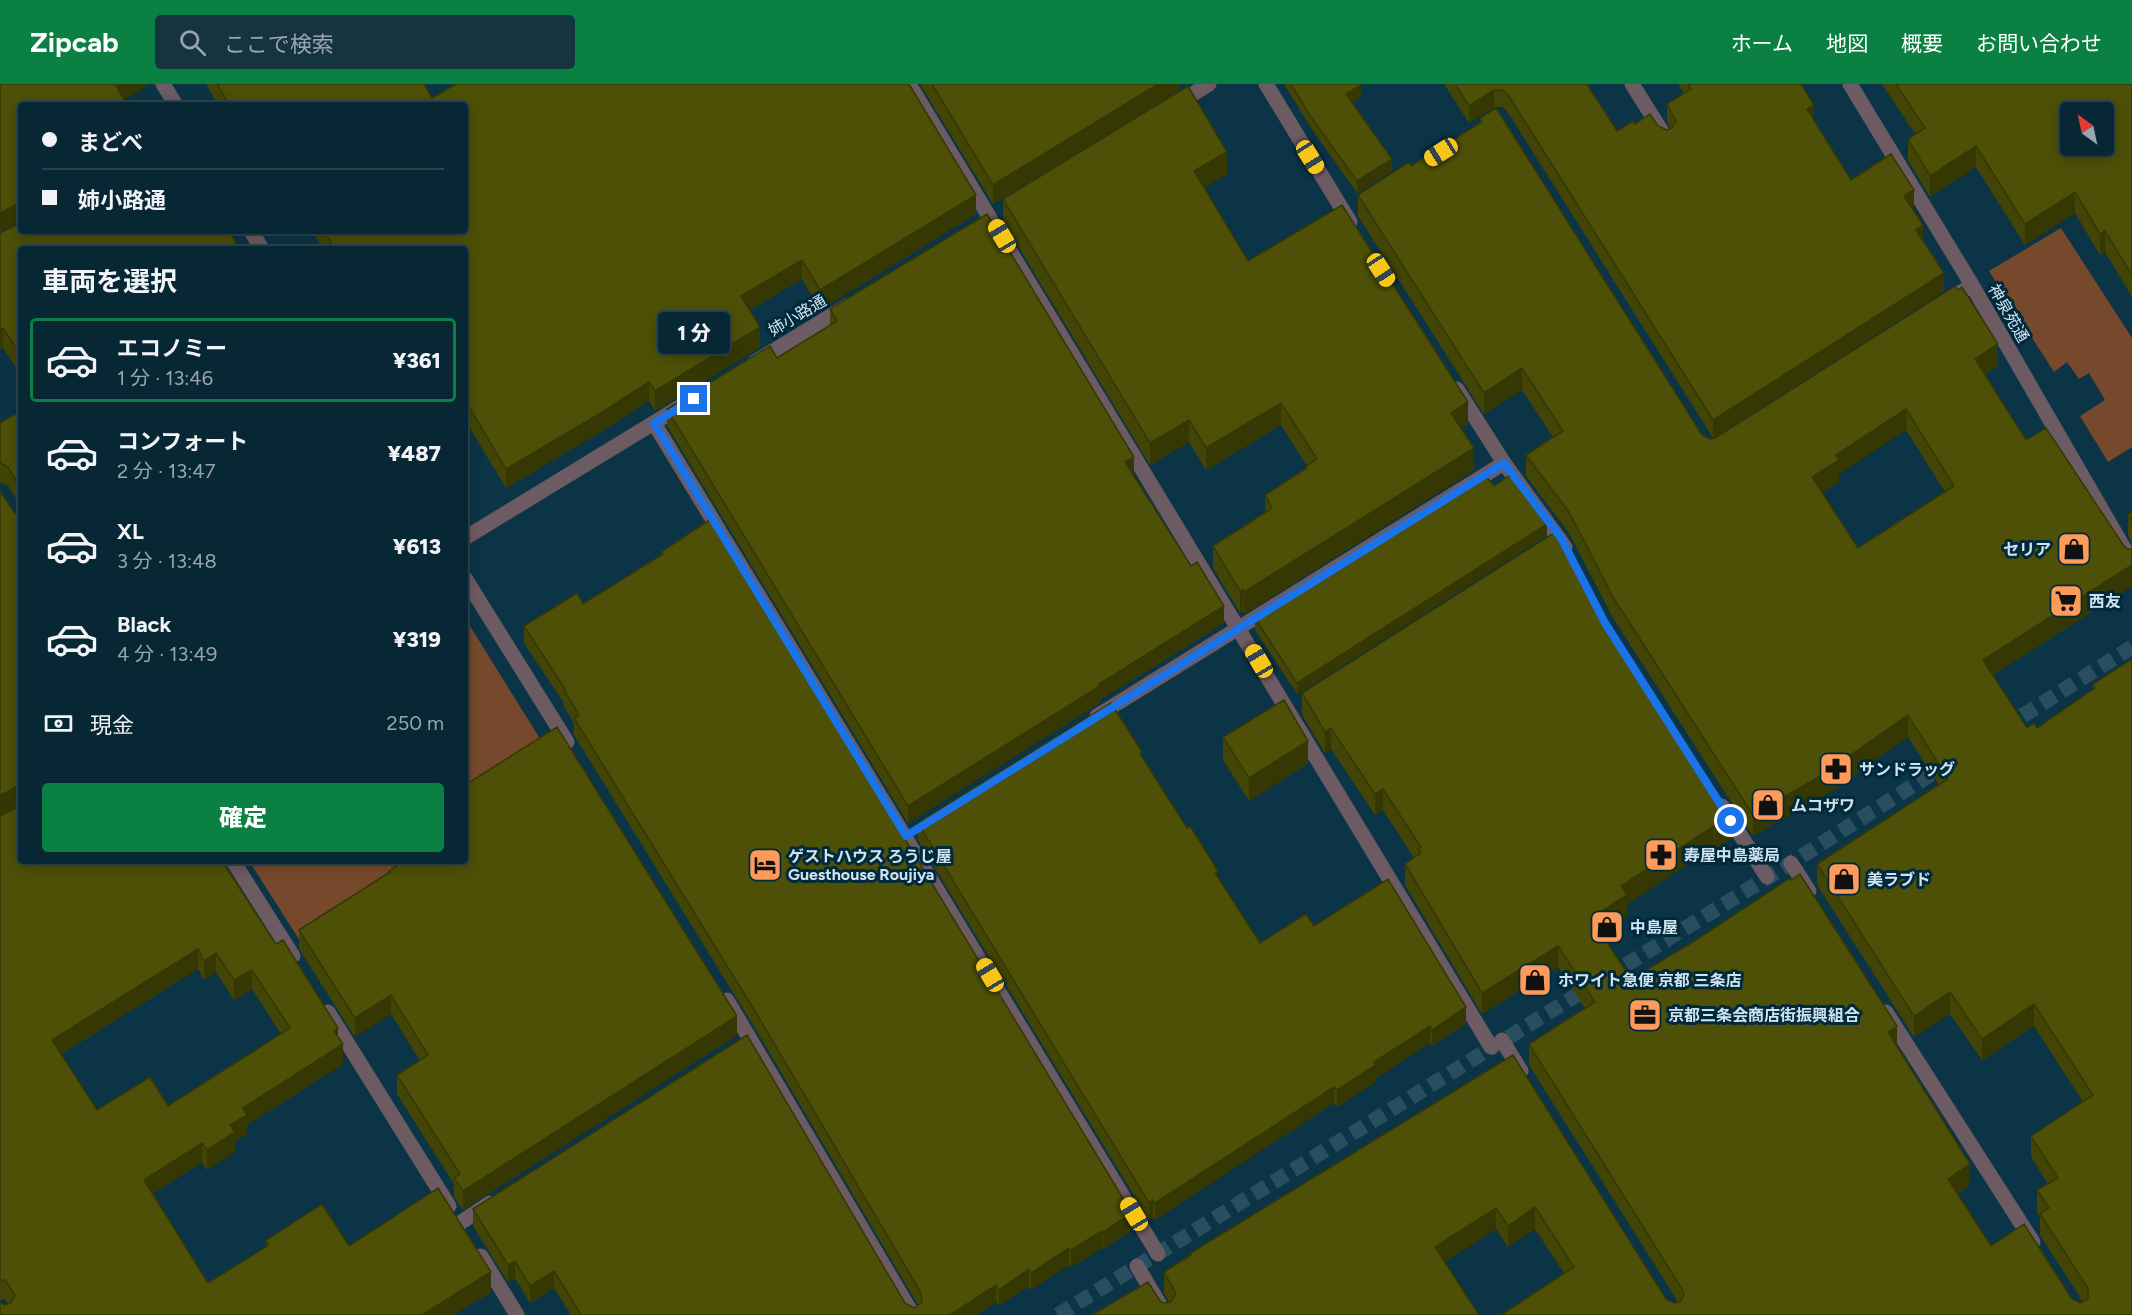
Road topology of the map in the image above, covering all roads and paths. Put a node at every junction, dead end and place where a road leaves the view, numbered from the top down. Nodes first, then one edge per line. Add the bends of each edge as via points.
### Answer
1 (163, 84) edge
2 (909, 84) edge
3 (1209, 84) edge
4 (1266, 84) edge
5 (1632, 84) edge
6 (1850, 84) edge
7 (174, 102) edge
8 (1160, 114) edge
9 (1666, 138) edge
10 (1357, 232) edge
11 (1972, 285) junction
12 (858, 299) edge
13 (1932, 310) edge
14 (746, 367) edge
15 (1447, 372) edge
16 (695, 398) edge
17 (654, 423) junction
18 (1504, 463) junction
19 (468, 536) edge
20 (1572, 560) edge
21 (2132, 562) edge
22 (468, 583) edge
23 (1239, 627) junction
24 (1082, 726) edge
25 (577, 758) edge
26 (1713, 792) edge
27 (1791, 863) dead end
28 (235, 864) edge
29 (1767, 877) dead end
30 (1816, 903) edge
31 (303, 972) edge
32 (719, 988) edge
33 (322, 1002) edge
34 (1881, 1003) edge
35 (1528, 1081) edge
36 (500, 1197) edge
37 (466, 1232) junction
38 (1158, 1254) dead end
39 (2042, 1255) edge
40 (1137, 1266) dead end
41 (517, 1315) edge
42 (913, 1315) edge
43 (1166, 1315) edge

1 - 7 street
2 - 23 street
3 - 8 street
4 - 10 street via 1349,209
5 - 9 street
6 - 11 street, 神泉苑通
11 - 13 street
11 - 21 street, 神泉苑通
12 - 14 street, 姉小路通
15 - 18 street
16 - 17 street
17 - 19 street
17 - 38 street via 911,833
18 - 20 street
18 - 23 street
22 - 25 street
23 - 24 street
23 - 35 street via 1294,707 1497,1044
26 - 29 street
27 - 30 street
28 - 31 street
32 - 42 street via 745,1041
33 - 37 street
34 - 39 street
36 - 37 street
37 - 41 street
40 - 43 street

